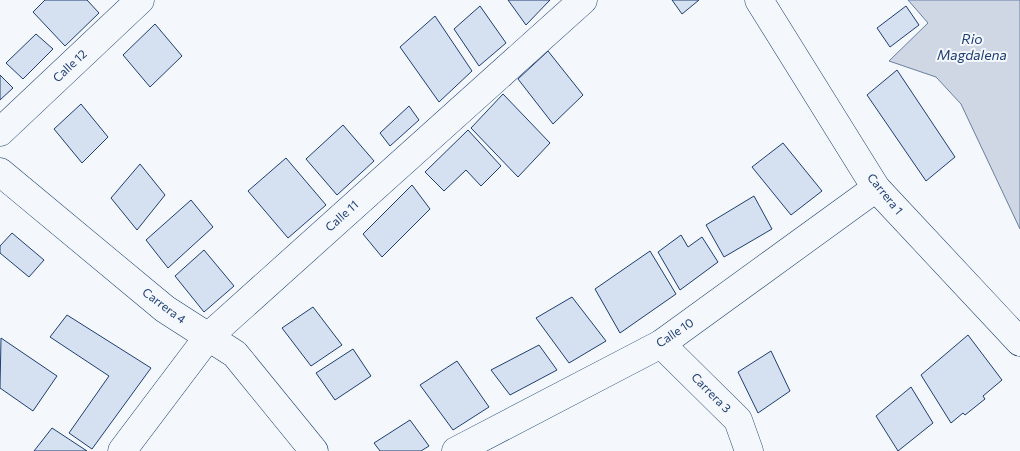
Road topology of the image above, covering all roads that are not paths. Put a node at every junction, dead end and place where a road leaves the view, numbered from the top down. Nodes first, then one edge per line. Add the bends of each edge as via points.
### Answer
1 (140, 0) edge
2 (583, 0) edge
3 (759, 0) edge
4 (0, 132) edge
5 (0, 172) edge
6 (876, 188) junction
7 (208, 337) junction
8 (1020, 342) edge
9 (661, 344) junction
10 (122, 451) edge
11 (314, 451) edge
12 (456, 451) edge
13 (749, 451) edge

1 - 4 street, Calle 12
2 - 7 street, Calle 11
3 - 6 street, Carrera 1
5 - 7 street, Carrera 4 via 165,309
6 - 8 street, Carrera 1
6 - 9 street, Calle 10
7 - 10 street, Calle 11
7 - 11 street, Carrera 4 via 235,354
9 - 12 street, Calle 10
9 - 13 street, Carrera 3 via 738,420

